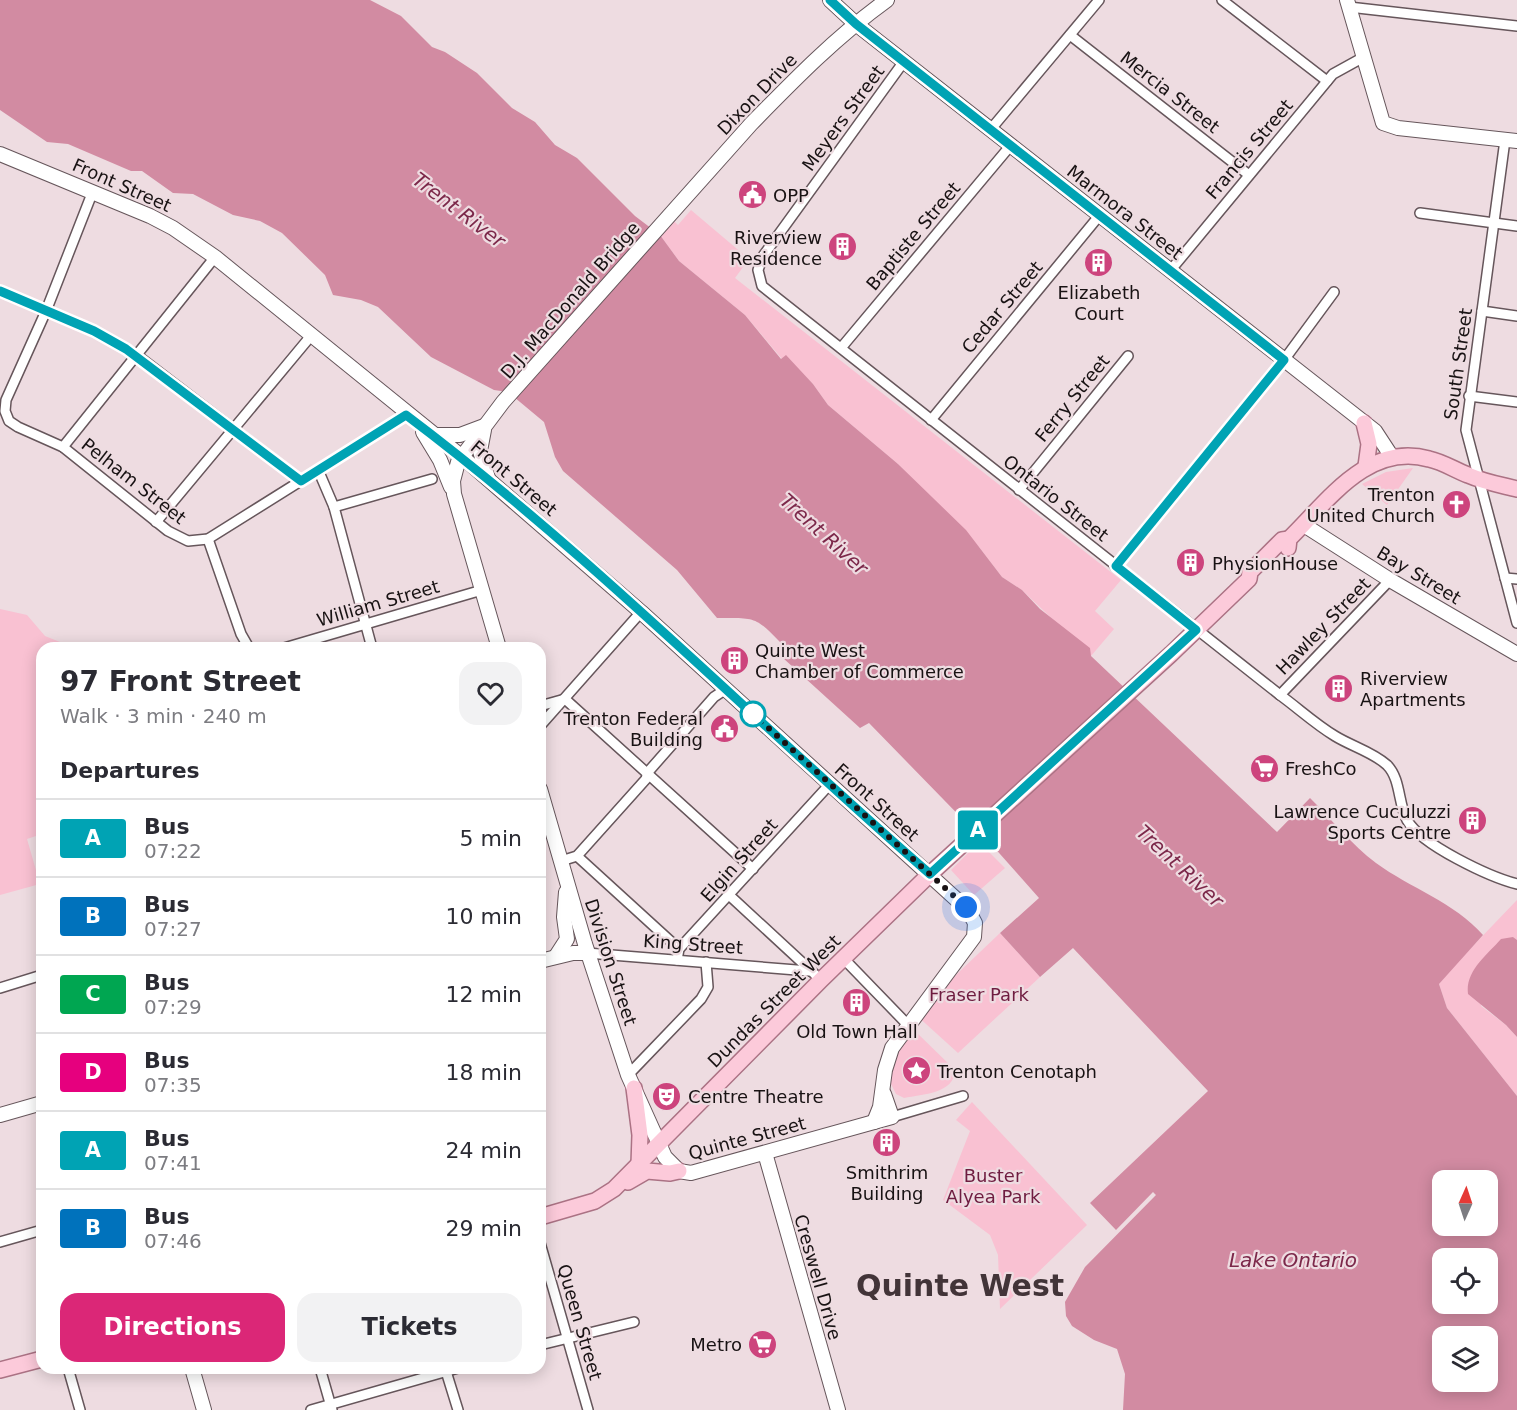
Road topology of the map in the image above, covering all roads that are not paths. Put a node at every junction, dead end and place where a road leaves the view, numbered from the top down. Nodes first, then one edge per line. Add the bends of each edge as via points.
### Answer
1 (830, 0) edge
2 (887, 0) edge
3 (1099, 0) edge
4 (1222, 0) edge
5 (1348, 3) edge
6 (856, 24) junction
7 (1517, 26) edge
8 (1070, 35) junction
9 (1362, 58) junction
10 (905, 60) junction
11 (1327, 81) junction
12 (991, 129) junction
13 (1511, 141) edge
14 (1011, 145) junction
15 (0, 154) edge
16 (1249, 175) junction
17 (93, 191) junction
18 (1420, 213) dead end
19 (1099, 216) junction
20 (663, 222) joint
21 (1493, 223) junction
22 (1517, 226) edge
23 (215, 257) junction
24 (1170, 271) junction
25 (762, 286) joint
26 (0, 291) edge
27 (1334, 292) dead end
28 (46, 311) junction
29 (1482, 311) junction
30 (1517, 316) edge
31 (310, 337) junction
32 (841, 348) junction
33 (138, 356) junction
34 (1128, 356) dead end
35 (1284, 360) junction
36 (1469, 396) junction
37 (1517, 402) edge
38 (406, 415) junction
39 (931, 420) junction
40 (1364, 423) junction
41 (418, 424) junction
42 (486, 425) junction
43 (232, 429) junction
44 (433, 435) junction
45 (63, 447) junction
46 (461, 456) junction
47 (1392, 457) junction
48 (1366, 466) junction
49 (319, 471) junction
50 (1477, 478) junction
51 (432, 479) dead end
52 (489, 480) junction
53 (301, 481) junction
54 (1517, 489) edge
55 (1019, 490) junction
56 (454, 494) junction
57 (334, 507) junction
58 (156, 522) junction
59 (1304, 525) junction
60 (208, 539) junction
61 (1116, 566) junction
62 (1505, 578) junction
63 (1517, 579) edge
64 (1390, 580) junction
65 (482, 590) junction
66 (641, 612) junction
67 (1517, 623) edge
68 (365, 624) junction
69 (1196, 630) junction
70 (245, 642) edge
71 (304, 642) edge
72 (370, 642) edge
73 (497, 642) edge
74 (1517, 654) edge
75 (726, 689) junction
76 (1280, 695) junction
77 (565, 699) junction
78 (546, 704) edge
79 (546, 720) edge
80 (648, 772) junction
81 (830, 784) junction
82 (546, 810) edge
83 (577, 856) junction
84 (561, 861) junction
85 (753, 869) junction
86 (930, 874) junction
87 (566, 881) junction
88 (1517, 884) edge
89 (729, 895) junction
90 (679, 949) junction
91 (588, 953) junction
92 (556, 956) junction
93 (546, 959) edge
94 (844, 959) junction
95 (677, 960) junction
96 (706, 962) junction
97 (815, 976) junction
98 (36, 977) edge
99 (0, 988) edge
100 (907, 1024) junction
101 (631, 1082) junction
102 (882, 1086) junction
103 (963, 1096) dead end
104 (36, 1105) edge
105 (0, 1115) edge
106 (892, 1116) junction
107 (874, 1122) junction
108 (659, 1142) junction
109 (765, 1153) junction
110 (639, 1164) junction
111 (679, 1171) junction
112 (614, 1189) junction
113 (546, 1215) edge
114 (36, 1232) edge
115 (0, 1242) edge
116 (546, 1264) edge
117 (634, 1322) dead end
118 (567, 1338) junction
119 (546, 1343) edge
120 (36, 1361) edge
121 (0, 1370) edge
122 (70, 1374) edge
123 (194, 1374) edge
124 (322, 1374) edge
125 (434, 1374) edge
126 (447, 1374) edge
127 (332, 1407) edge
128 (80, 1410) edge
129 (204, 1410) edge
130 (311, 1410) edge
131 (458, 1410) edge
132 (588, 1410) edge
133 (838, 1410) edge

1 - 6 main road, Marmora Street
2 - 6 main road, Dixon Drive
3 - 8 street
4 - 11 street
5 - 7 street
5 - 9 main road
6 - 10 main road, Marmora Street
6 - 20 main road, Dixon Drive via 765,109
8 - 12 street
8 - 16 street, Mercia Street
9 - 11 street, Francis Street via 1340,68
9 - 13 main road via 1383,123
10 - 12 main road, Marmora Street
10 - 25 street, Meyers Street via 763,256 758,270
11 - 16 street, Francis Street
12 - 14 main road, Marmora Street
13 - 21 street, South Street
14 - 19 main road, Marmora Street
14 - 32 street, Baptiste Street
15 - 17 main road, Front Street
16 - 24 street, Francis Street
17 - 23 main road, Front Street via 173,228
17 - 28 street
18 - 21 street
19 - 24 main road, Marmora Street
19 - 39 street, Cedar Street
20 - 42 main road, D.J. MacDonald Bridge
21 - 22 street
21 - 29 street, South Street
23 - 31 main road, Front Street
23 - 33 street
24 - 35 main road, Marmora Street
25 - 32 street, Ontario Street
26 - 28 street
27 - 35 street
28 - 33 street via 94,331
28 - 45 street, Pelham Street via 6,400 6,413 18,427
29 - 30 street
29 - 36 street, South Street
31 - 38 main road, Front Street
31 - 43 street
32 - 39 street, Ontario Street
33 - 43 street
33 - 45 street
34 - 55 street, Ferry Street
35 - 40 main road, Marmora Street
35 - 61 street
36 - 37 street
36 - 50 street, South Street via 1466,430
38 - 41 main road, Front Street
38 - 49 street
39 - 55 street, Ontario Street
40 - 47 main road, Marmora Street via 1382,438
40 - 48 main road via 1369,444
41 - 44 main road, Front Street
41 - 56 main road via 440,460
42 - 44 main road via 460,435
42 - 46 main road, D.J. MacDonald Bridge
42 - 52 main road via 480,451
43 - 53 street
43 - 58 street
44 - 46 main road, Front Street
45 - 58 street, Pelham Street
46 - 52 main road, Front Street
46 - 56 main road via 455,471
47 - 48 main road
47 - 50 main road via 1430,459
48 - 59 main road, Dundas Street West
49 - 53 street
49 - 57 street
50 - 54 main road
50 - 62 street, South Street
51 - 57 street
52 - 66 main road, Front Street
53 - 60 street
55 - 61 street, Ontario Street
56 - 65 main road
57 - 68 street
58 - 60 street, Pelham Street via 188,542
59 - 64 main road, Bay Street
59 - 69 main road, Dundas Street West via 1289,539 1288,547
60 - 70 street
61 - 69 street, Ontario Street
62 - 63 street
62 - 67 street, South Street
64 - 74 main road, Bay Street
64 - 76 street, Hawley Street
65 - 68 street, William Street
65 - 73 main road
66 - 75 main road, Front Street
66 - 77 street
68 - 71 street, William Street
68 - 72 street
69 - 76 street, Ontario Street
69 - 86 main road, Dundas Street West
75 - 80 street via 714,697
75 - 81 main road, Front Street
76 - 88 street, Ontario Street via 1334,736 1389,767 1407,820 1416,831 1445,852
77 - 78 street
77 - 79 street
77 - 80 street
80 - 83 street
80 - 85 street
81 - 85 street, Elgin Street
81 - 86 main road, Front Street
82 - 84 main road, Division Street
83 - 84 street
83 - 90 street
84 - 87 main road, Division Street
85 - 89 street, Elgin Street
86 - 94 main road, Dundas Street West
86 - 100 main road, Front Street via 968,910 975,923 974,937
87 - 91 main road, Division Street
87 - 92 main road via 567,939
89 - 90 street, Elgin Street
89 - 97 street
90 - 95 street
91 - 92 main road, King Street
91 - 95 street, King Street
91 - 101 main road, Division Street
92 - 93 main road, King Street
94 - 97 main road, Dundas Street West
94 - 100 street
95 - 96 street, King Street
96 - 97 street, King Street
96 - 101 street via 708,987 701,999
97 - 108 main road, Dundas Street West
98 - 99 street
100 - 102 main road via 892,1048
101 - 108 main road, Division Street
101 - 110 main road via 640,1135
102 - 106 main road
102 - 107 main road
103 - 106 street, Quinte Street
104 - 105 main road
106 - 107 main road, Quinte Street
107 - 109 main road, Quinte Street
108 - 110 main road, Dundas Street West
108 - 111 main road, Quinte Street via 665,1157
109 - 111 main road, Quinte Street via 691,1173
109 - 133 main road, Creswell Drive
110 - 112 main road, Dundas Street West
111 - 112 main road via 647,1171
112 - 113 main road, Dundas Street West via 595,1201
114 - 115 street
116 - 118 street, Queen Street
117 - 118 street
118 - 119 street
118 - 132 street, Queen Street
120 - 121 main road
122 - 128 street
123 - 129 main road
124 - 127 street
125 - 127 street
126 - 131 street
127 - 130 street

